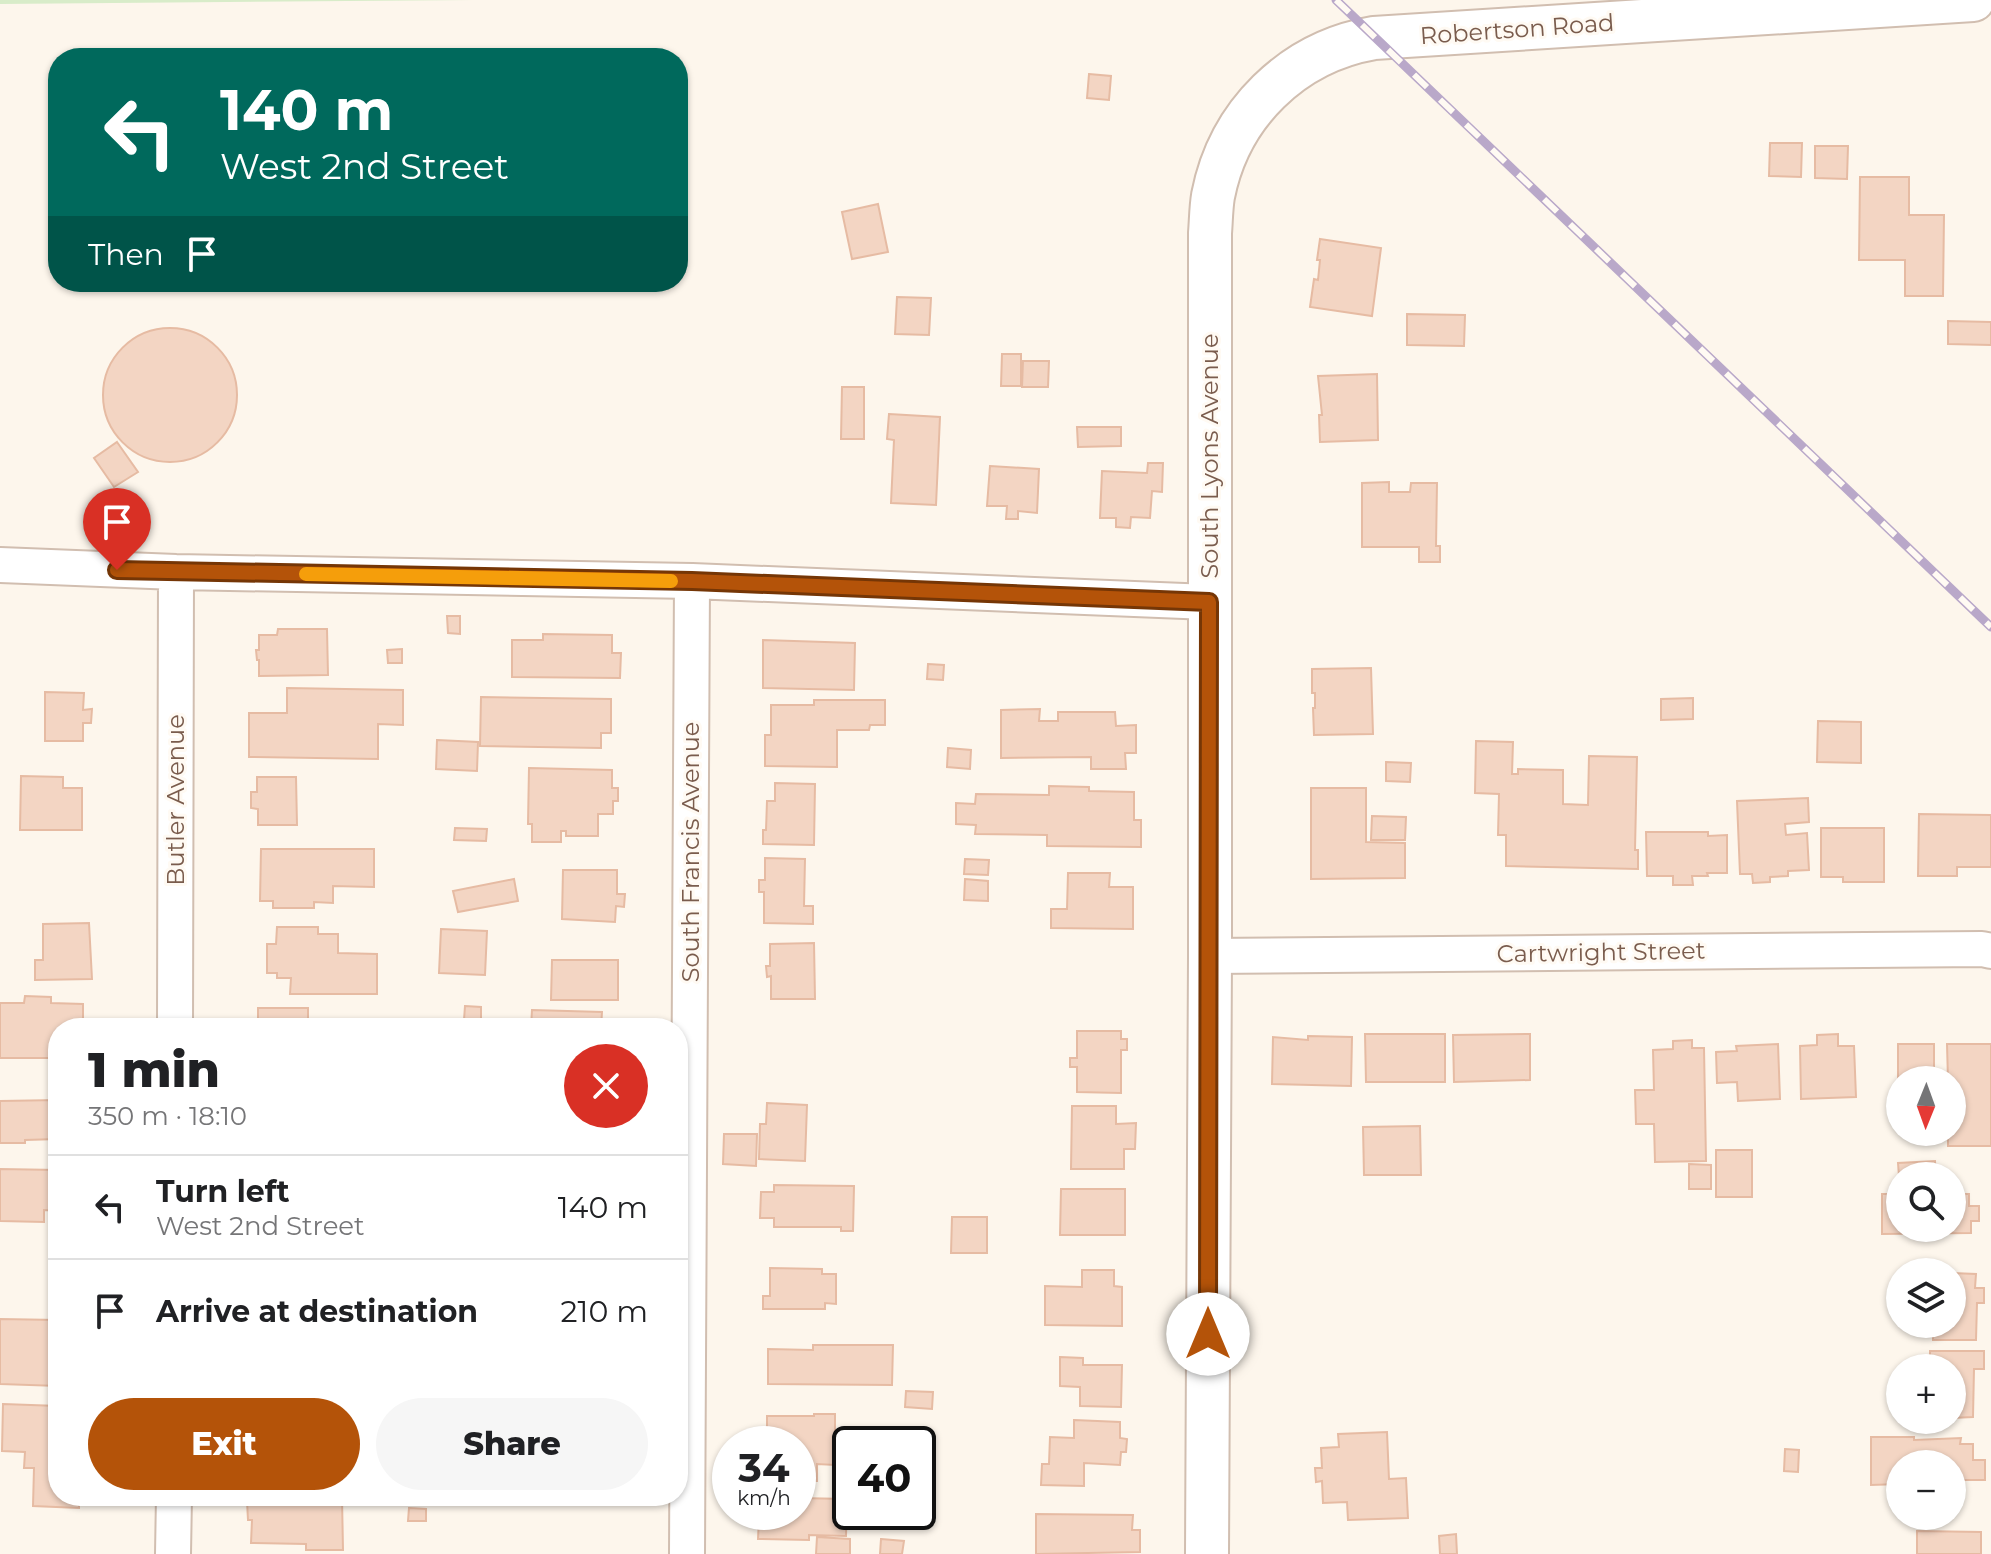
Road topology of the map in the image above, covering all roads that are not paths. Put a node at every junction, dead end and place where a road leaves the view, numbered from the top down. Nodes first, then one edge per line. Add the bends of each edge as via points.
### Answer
1 (1973, 0) edge
2 (1305, 63) joint
3 (0, 565) edge
4 (176, 572) junction
5 (692, 581) junction
6 (1209, 602) junction
7 (1991, 951) edge
8 (1210, 956) junction
9 (175, 1018) edge
10 (688, 1359) edge
11 (174, 1506) edge
12 (687, 1506) edge
13 (173, 1554) edge
14 (687, 1554) edge
15 (1207, 1554) edge

1 - 2 street, Robertson Road via 1374,38
2 - 6 street, South Lyons Avenue via 1280,80 1246,118 1213,197
3 - 4 street
4 - 5 street
4 - 9 street, Butler Avenue
5 - 6 street
5 - 10 street, South Francis Avenue
6 - 8 street, South Lyons Avenue
7 - 8 street, Cartwright Street
8 - 15 street, South Lyons Avenue
11 - 13 street
12 - 14 street, South Francis Avenue

